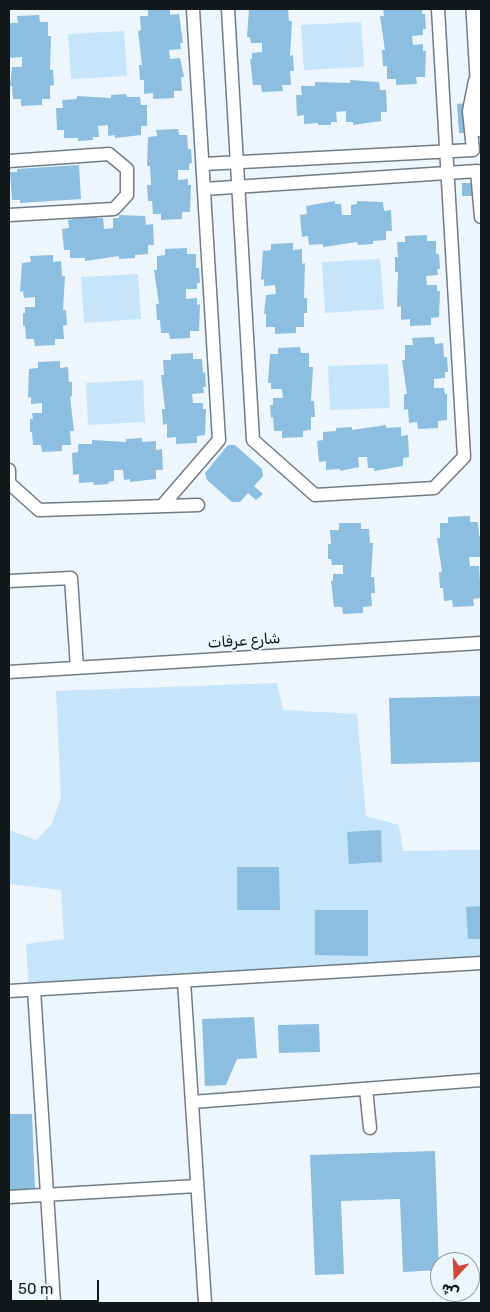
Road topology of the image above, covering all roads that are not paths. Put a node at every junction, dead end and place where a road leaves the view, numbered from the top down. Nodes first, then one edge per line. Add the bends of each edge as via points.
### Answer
1 (193, 9) edge
2 (228, 9) edge
3 (438, 9) edge
4 (474, 9) edge
5 (478, 69) junction
6 (481, 129) edge
7 (446, 152) junction
8 (9, 161) edge
9 (237, 162) junction
10 (203, 164) junction
11 (447, 174) junction
12 (238, 188) junction
13 (204, 190) junction
14 (9, 215) edge
15 (481, 217) edge
16 (9, 470) edge
17 (198, 505) dead end
18 (162, 506) junction
19 (9, 581) edge
20 (481, 643) edge
21 (77, 668) junction
22 (9, 672) edge
23 (481, 963) edge
24 (184, 981) junction
25 (34, 990) junction
26 (9, 991) edge
27 (481, 1080) edge
28 (366, 1089) junction
29 (192, 1102) junction
30 (370, 1128) dead end
31 (197, 1186) junction
32 (47, 1194) junction
33 (9, 1197) edge
34 (54, 1303) edge
35 (205, 1303) edge

1 - 10 street
2 - 9 street
3 - 7 street
4 - 5 main road
5 - 6 main road
5 - 7 street via 469,111 472,150
7 - 9 street
7 - 11 street
8 - 14 street via 109,154 127,169 126,195 114,209
9 - 10 street
9 - 12 street
10 - 13 street
11 - 12 street
11 - 12 street via 464,457 434,488 315,495 253,440
11 - 15 street via 477,172
12 - 13 street
13 - 18 street via 219,440
16 - 18 street via 10,482 39,510
17 - 18 street
19 - 21 street via 70,578
20 - 21 street, شارع عرفات
21 - 22 street, شارع عرفات
23 - 24 street
24 - 25 street
24 - 29 street
25 - 26 street
25 - 32 street
27 - 28 street
28 - 29 street
28 - 30 street
29 - 31 street
31 - 32 street
31 - 35 street
32 - 33 street
32 - 34 street

